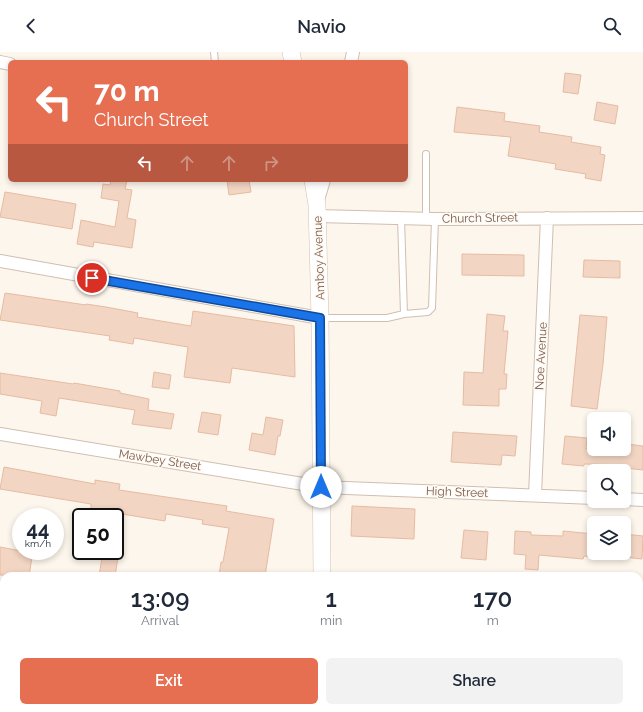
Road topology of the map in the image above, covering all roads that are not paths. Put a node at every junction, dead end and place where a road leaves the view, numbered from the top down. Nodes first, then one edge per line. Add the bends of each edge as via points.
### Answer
1 (426, 154) dead end
2 (313, 182) edge
3 (324, 182) edge
4 (317, 210) junction
5 (401, 218) junction
6 (431, 218) junction
7 (548, 218) junction
8 (643, 218) edge
9 (0, 262) edge
10 (404, 314) junction
11 (320, 318) junction
12 (0, 434) edge
13 (321, 487) junction
14 (535, 495) junction
15 (587, 498) edge
16 (631, 499) edge
17 (643, 500) edge
18 (322, 572) edge

1 - 6 lane
2 - 4 main road, Amboy Avenue
3 - 4 street
4 - 5 street, Church Street
4 - 11 main road, Amboy Avenue
5 - 6 street, Church Street
5 - 10 lane
6 - 7 street, Church Street
6 - 10 lane via 432,308 428,312
7 - 8 street, Church Street
7 - 14 street, Noe Avenue
9 - 11 street
10 - 11 lane via 387,318
11 - 13 main road, Amboy Avenue
12 - 13 street, Mawbey Street
13 - 14 street, High Street
13 - 18 main road, Amboy Avenue
14 - 15 street, High Street
16 - 17 street

